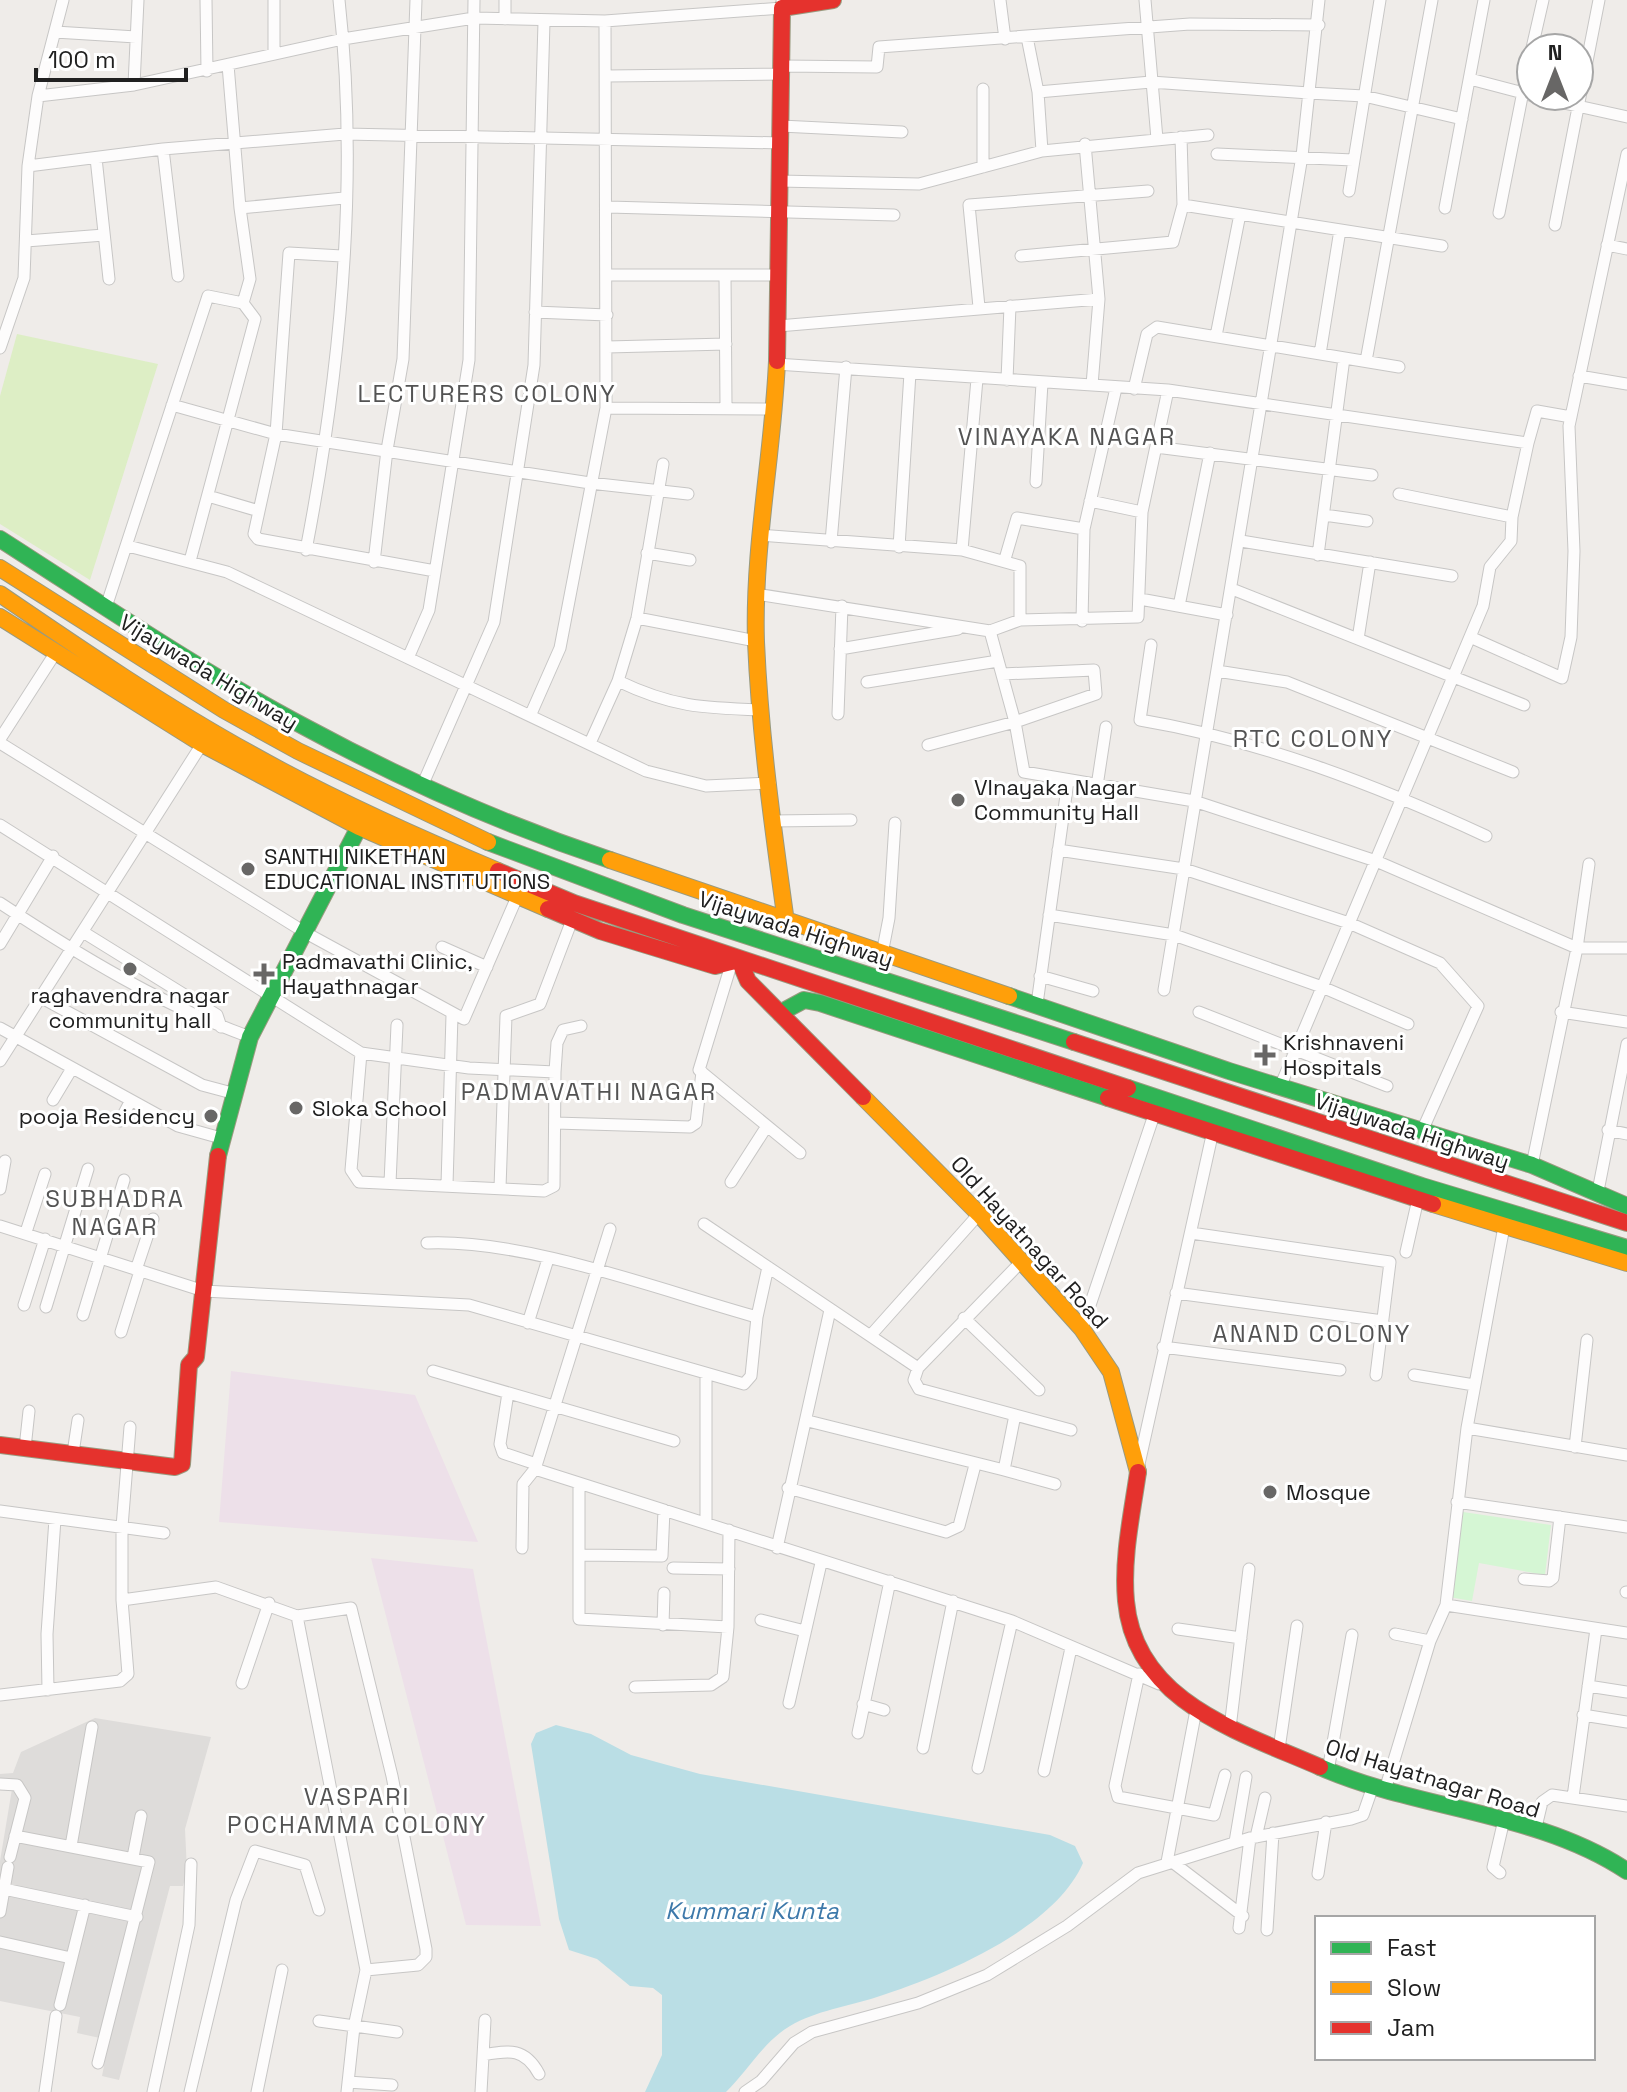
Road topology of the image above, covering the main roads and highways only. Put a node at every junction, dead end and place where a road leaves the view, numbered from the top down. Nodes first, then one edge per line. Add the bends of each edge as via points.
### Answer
1 (833, 0) edge
2 (782, 4) edge
3 (0, 539) edge
4 (0, 568) edge
5 (0, 594) edge
6 (0, 617) edge
7 (165, 672) junction
8 (152, 693) junction
9 (359, 827) junction
10 (786, 922) junction
11 (735, 963) junction
12 (780, 1013) junction
13 (1045, 1067) junction
14 (1627, 1206) edge
15 (1505, 1220) junction
16 (1627, 1223) edge
17 (1627, 1248) edge
18 (1627, 1263) edge
19 (0, 1445) edge
20 (1627, 1871) edge

1 - 2 main road
2 - 10 main road via 775,409 759,535 756,641
3 - 10 main road via 292,720 422,786 559,843
4 - 7 main road, Vijaywada Highway
5 - 8 main road, Vijaywada Highway
6 - 9 main road via 202,744
7 - 8 main road
7 - 16 main road, Vijaywada Highway via 298,751 510,852 582,880
8 - 11 main road, Vijaywada Highway via 285,772 446,849
9 - 11 main road via 572,920 715,966
9 - 19 main road via 250,1037 232,1093 221,1138 196,1357 189,1365 182,1464
10 - 14 main road via 1532,1165
11 - 12 main road, Old Hayatnagar Road
11 - 13 main road, Vijaywada Highway
12 - 13 main road via 804,1000 820,1003
12 - 20 main road, Old Hayatnagar Road via 979,1214 1082,1329 1111,1372 1138,1469 1126,1601 1135,1642 1148,1668 1167,1688 1230,1728 1328,1771 1535,1831 1603,1855
13 - 15 main road, Vijaywada Highway
13 - 15 main road via 1155,1112 1418,1199
15 - 17 main road, Vijaywada Highway
15 - 18 main road

